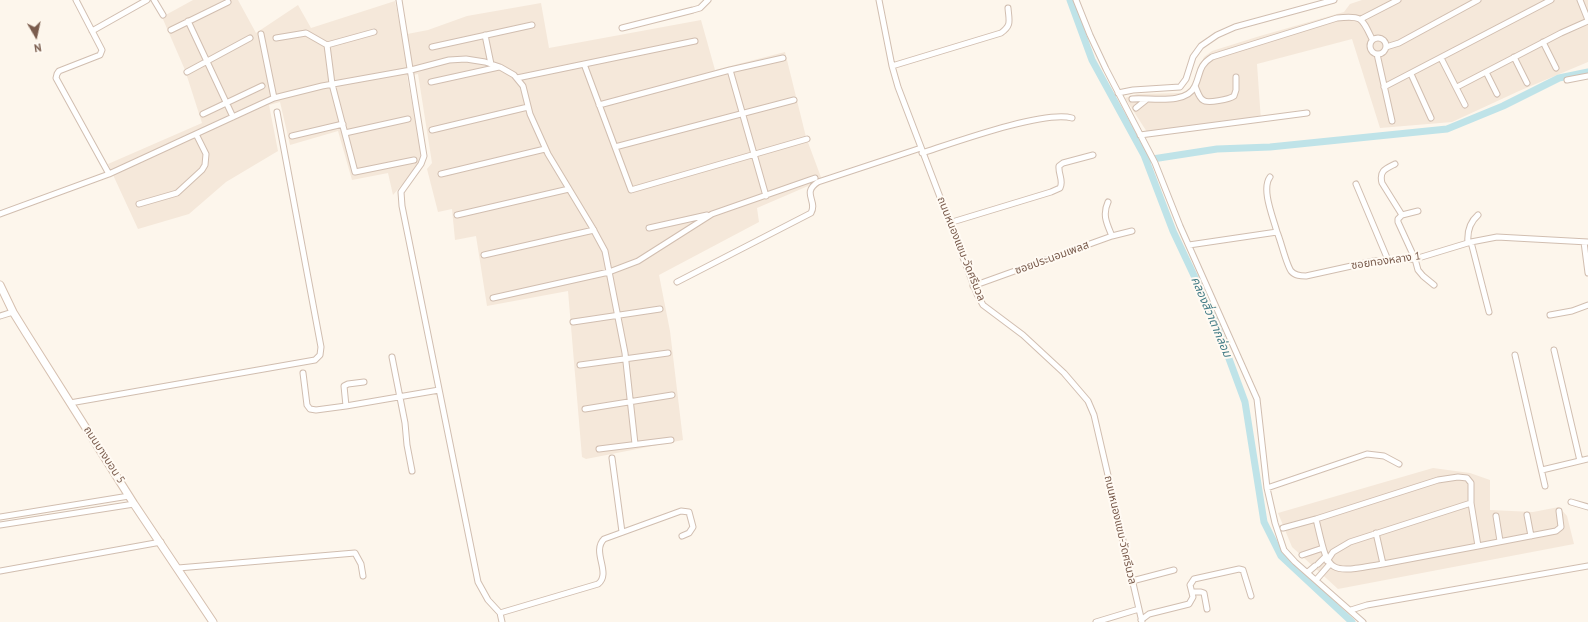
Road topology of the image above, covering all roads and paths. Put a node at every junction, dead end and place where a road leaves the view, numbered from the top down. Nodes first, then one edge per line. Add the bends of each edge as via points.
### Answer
1 (76, 0) edge
2 (147, 0) edge
3 (154, 0) edge
4 (399, 0) edge
5 (708, 0) edge
6 (879, 0) edge
7 (1076, 0) edge
8 (1334, 0) edge
9 (1398, 0) edge
10 (1478, 0) edge
11 (1551, 0) edge
12 (1580, 0) edge
13 (228, 2) dead end
14 (1387, 2) edge
15 (1008, 8) dead end
16 (163, 15) dead end
17 (1361, 19) junction
18 (188, 21) junction
19 (1588, 21) edge
20 (532, 25) dead end
21 (622, 28) dead end
22 (171, 30) dead end
23 (92, 31) junction
24 (374, 32) dead end
25 (261, 34) dead end
26 (485, 35) junction
27 (250, 38) dead end
28 (276, 38) dead end
29 (1372, 39) junction
30 (695, 41) dead end
31 (1543, 42) junction
32 (327, 45) junction
33 (432, 47) dead end
34 (1386, 47) junction
35 (1377, 54) junction
36 (783, 58) dead end
37 (1441, 58) junction
38 (1514, 58) junction
39 (207, 61) junction
40 (491, 64) junction
41 (584, 64) junction
42 (892, 66) junction
43 (500, 67) junction
44 (1556, 68) dead end
45 (411, 70) junction
46 (730, 70) junction
47 (187, 72) dead end
48 (1486, 72) junction
49 (1411, 74) junction
50 (1588, 76) edge
51 (1236, 77) dead end
52 (517, 78) junction
53 (1567, 80) dead end
54 (431, 82) dead end
55 (1527, 83) dead end
56 (332, 84) junction
57 (262, 86) dead end
58 (1195, 86) junction
59 (1384, 87) junction
60 (1457, 87) junction
61 (1118, 93) junction
62 (1497, 94) dead end
63 (274, 98) junction
64 (794, 100) dead end
65 (1146, 100) junction
66 (226, 103) junction
67 (1123, 103) junction
68 (599, 105) junction
69 (1465, 105) dead end
70 (528, 107) junction
71 (1132, 109) junction
72 (277, 112) dead end
73 (743, 112) junction
74 (1307, 113) dead end
75 (203, 114) dead end
76 (233, 117) junction
77 (1072, 118) dead end
78 (1431, 118) dead end
79 (408, 119) dead end
80 (1392, 121) dead end
81 (343, 124) junction
82 (432, 130) dead end
83 (345, 133) junction
84 (196, 134) junction
85 (1140, 135) junction
86 (292, 136) dead end
87 (807, 139) dead end
88 (615, 146) junction
89 (545, 149) junction
90 (922, 150) junction
91 (755, 154) junction
92 (1093, 155) dead end
93 (414, 160) dead end
94 (1395, 164) dead end
95 (109, 174) junction
96 (441, 174) dead end
97 (1270, 176) dead end
98 (815, 178) dead end
99 (1356, 184) dead end
100 (569, 189) junction
101 (766, 196) junction
102 (1108, 202) dead end
103 (139, 204) dead end
104 (1418, 211) dead end
105 (0, 214) edge
106 (712, 214) junction
107 (457, 215) dead end
108 (1402, 215) junction
109 (1478, 215) dead end
110 (949, 223) junction
111 (649, 228) dead end
112 (594, 230) junction
113 (1132, 231) dead end
114 (1277, 232) junction
115 (1112, 236) junction
116 (1586, 242) edge
117 (1470, 243) junction
118 (1189, 245) junction
119 (484, 255) dead end
120 (1415, 259) junction
121 (1388, 260) junction
122 (609, 272) junction
123 (1588, 273) edge
124 (677, 282) dead end
125 (0, 285) edge
126 (1434, 285) dead end
127 (973, 286) junction
128 (493, 298) dead end
129 (1588, 305) edge
130 (660, 309) dead end
131 (13, 312) junction
132 (1489, 312) dead end
133 (1550, 315) dead end
134 (0, 316) edge
135 (618, 316) junction
136 (573, 322) dead end
137 (1554, 350) dead end
138 (668, 353) dead end
139 (1515, 355) dead end
140 (392, 357) dead end
141 (626, 359) junction
142 (302, 362) junction
143 (580, 365) dead end
144 (364, 382) dead end
145 (439, 390) junction
146 (672, 395) dead end
147 (400, 398) junction
148 (70, 402) junction
149 (630, 402) junction
150 (346, 406) junction
151 (585, 409) dead end
152 (671, 440) dead end
153 (635, 444) junction
154 (599, 450) dead end
155 (612, 458) dead end
156 (1588, 459) edge
157 (1580, 461) junction
158 (1399, 464) dead end
159 (1542, 470) junction
160 (412, 472) dead end
161 (1545, 486) dead end
162 (1267, 488) junction
163 (129, 496) junction
164 (1571, 502) dead end
165 (1471, 503) junction
166 (134, 504) junction
167 (1588, 507) edge
168 (58, 508) junction
169 (1559, 511) dead end
170 (1527, 515) dead end
171 (60, 516) junction
172 (1496, 516) dead end
173 (0, 517) edge
174 (1316, 519) junction
175 (0, 525) edge
176 (1283, 528) dead end
177 (622, 532) junction
178 (1376, 533) junction
179 (682, 536) dead end
180 (1531, 536) junction
181 (161, 542) junction
182 (1500, 542) junction
183 (1478, 546) junction
184 (1322, 548) junction
185 (1302, 554) dead end
186 (1327, 560) junction
187 (1383, 564) junction
188 (1588, 566) edge
189 (178, 568) junction
190 (1174, 570) dead end
191 (0, 571) edge
192 (1308, 572) junction
193 (362, 576) dead end
194 (1316, 580) junction
195 (1132, 581) junction
196 (1192, 592) junction
197 (1251, 596) dead end
198 (1139, 609) junction
199 (1207, 609) dead end
200 (1351, 610) junction
201 (501, 617) edge
202 (1142, 621) edge
203 (213, 622) edge
204 (1096, 622) edge
205 (1363, 622) edge

1 - 23 street
2 - 23 street
3 - 16 street
4 - 45 street
5 - 21 street via 700,8
6 - 42 street, ถนนหนองแขม-วัดศรีนวล
7 - 61 street
8 - 61 street via 1235,27 1218,35 1201,46 1192,57 1186,79 1180,87
9 - 14 street
10 - 34 street via 1400,43
11 - 37 street
12 - 19 street
13 - 18 street
14 - 17 street
15 - 42 street via 1010,23 1001,33
17 - 29 street
17 - 58 street via 1349,16 1337,18 1212,57 1201,67
18 - 22 street
18 - 39 street
19 - 31 street
20 - 26 street
23 - 95 street via 102,50 100,55 59,71 56,78
24 - 32 street
25 - 63 street
26 - 33 street
26 - 40 street
27 - 39 street
28 - 32 street via 306,33
29 - 34 street via 1384,40
29 - 35 street via 1369,45 1371,51
30 - 41 street
31 - 38 street
31 - 44 street
32 - 56 street
34 - 35 street via 1383,52
35 - 59 street
36 - 46 street
37 - 49 street
37 - 60 street
38 - 48 street
38 - 55 street
39 - 47 street
39 - 66 street
40 - 43 street
40 - 45 street via 466,59 449,60
41 - 52 street
41 - 68 street
42 - 90 street, ถนนหนองแขม-วัดศรีนวล
43 - 52 street
43 - 54 street
45 - 56 street
45 - 145 street via 424,156 401,192 401,199
46 - 68 street
46 - 73 street
48 - 60 street
48 - 62 street
49 - 59 street
49 - 78 street
50 - 53 street
51 - 58 street via 1234,96 1227,99 1205,102 1201,100
52 - 70 street via 523,86
56 - 63 street
56 - 81 street
57 - 66 street
58 - 65 street via 1184,95 1172,99
59 - 80 street
60 - 69 street
61 - 67 street
63 - 76 street
64 - 73 street
65 - 67 street via 1140,98
65 - 71 street
66 - 75 street
66 - 76 street
67 - 71 street
68 - 88 street
70 - 82 street
70 - 89 street
71 - 85 street
72 - 142 street via 321,347 320,355 315,360
73 - 88 street
73 - 91 street
74 - 85 street
76 - 84 street
77 - 90 street via 1062,116 1038,119
79 - 83 street
81 - 83 street
81 - 86 street
83 - 93 street via 355,172
84 - 95 street
84 - 103 street via 206,154 202,170 177,193
85 - 118 street via 1153,159
87 - 91 street
88 - 91 street via 631,190
89 - 96 street
89 - 100 street
90 - 110 street, ถนนหนองแขม-วัดศรีนวล
90 - 124 street via 818,182 809,191 813,210 806,217
91 - 101 street
92 - 110 street via 1059,166 1062,186 1060,188
94 - 108 street via 1383,170 1380,178
95 - 105 street
97 - 114 street, ซอยทองหลาง 1 via 1266,190
98 - 101 street
99 - 121 street
100 - 107 street
100 - 112 street
101 - 106 street
102 - 115 street via 1104,212
104 - 108 street
106 - 111 street
106 - 122 street via 638,261
108 - 120 street via 1398,219 1399,227
109 - 117 street via 1471,221 1467,237
110 - 127 street, ถนนหนองแขม-วัดศรีนวล
112 - 119 street
112 - 122 street via 605,251
113 - 115 street, ซอยประนอมเพลส
114 - 118 street
114 - 121 street, ซอยทองหลาง 1 via 1292,272 1299,276
115 - 127 street, ซอยประนอมเพลส
116 - 117 street, ซอยทองหลาง 1 via 1497,237
116 - 123 street
117 - 120 street, ซอยทองหลาง 1
117 - 132 street
118 - 162 street via 1257,399
120 - 121 street, ซอยทองหลาง 1
120 - 126 street via 1418,270
122 - 128 street
122 - 135 street
125 - 131 main road, ถนนบางบอน 5
127 - 195 street, ถนนหนองแขม-วัดศรีนวล via 983,305 1044,352 1088,401 1094,415
129 - 133 street
130 - 135 street
131 - 134 street
131 - 148 main road, ถนนบางบอน 5
135 - 136 street
135 - 141 street
137 - 157 street
138 - 141 street
139 - 159 street
140 - 147 street
141 - 143 street
141 - 149 street
142 - 148 street
142 - 150 street via 307,405 310,409
144 - 150 street via 344,386
145 - 147 street
145 - 201 street via 478,582
146 - 149 street
147 - 150 street
147 - 160 street
148 - 163 main road, ถนนบางบอน 5
149 - 151 street
149 - 153 street
152 - 153 street
153 - 154 street
155 - 177 street
156 - 157 street
157 - 159 street
158 - 162 street via 1384,456 1367,454
159 - 161 street
162 - 192 street via 1284,550
163 - 166 main road, ถนนบางบอน 5
163 - 168 street
164 - 167 street
165 - 174 street via 1471,483 1467,478 1458,477 1438,480
165 - 178 street
165 - 183 street
166 - 171 street
166 - 181 main road, ถนนบางบอน 5
168 - 171 street
168 - 173 street
169 - 180 street via 1560,529
170 - 180 street
171 - 175 street
172 - 182 street
174 - 176 street
174 - 184 street
177 - 179 street via 686,510 693,526 689,534
177 - 201 street via 600,542 604,576 598,584
178 - 186 street via 1338,548
178 - 187 street
180 - 182 street
181 - 189 main road, ถนนบางบอน 5
181 - 191 street
182 - 183 street
183 - 187 street
184 - 185 street
184 - 186 street
186 - 187 street via 1334,567 1348,570
186 - 192 street
186 - 194 street
188 - 200 street
189 - 193 street via 355,553 361,564
189 - 203 main road, ถนนบางบอน 5
190 - 195 street
192 - 194 street
194 - 200 street
195 - 198 street, ถนนหนองแขม-วัดศรีนวล
196 - 197 street via 1190,585 1194,579 1239,569 1244,570 1246,574
196 - 199 street via 1204,593
196 - 202 street via 1192,601 1188,604 1149,614
198 - 202 street, ถนนหนองแขม-วัดศรีนวล
198 - 204 street
200 - 205 street

